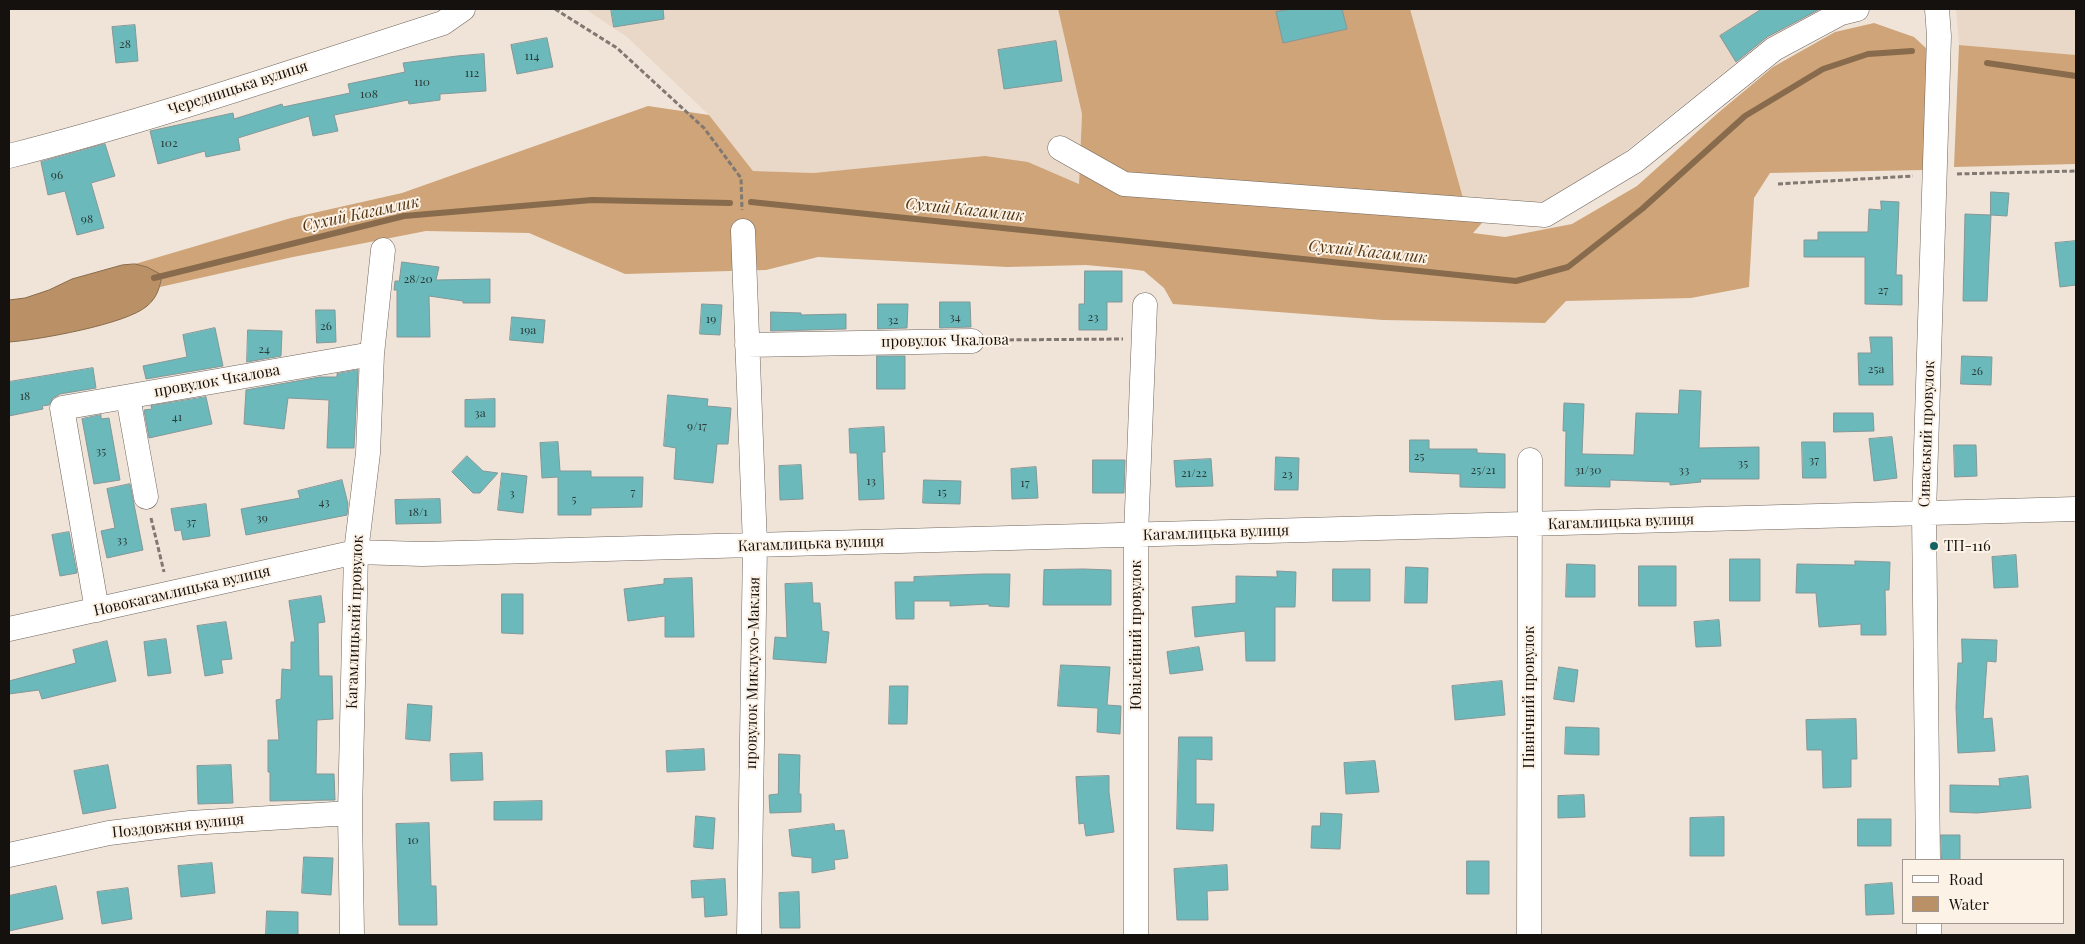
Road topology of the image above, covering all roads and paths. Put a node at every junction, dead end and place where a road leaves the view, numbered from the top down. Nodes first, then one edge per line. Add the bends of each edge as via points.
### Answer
1 (463, 9) edge
2 (554, 9) edge
3 (1857, 9) edge
4 (1937, 9) edge
5 (1060, 148) dead end
6 (9, 156) edge
7 (743, 231) joint
8 (383, 250) dead end
9 (1145, 305) dead end
10 (1144, 338) junction
11 (972, 341) joint
12 (747, 345) junction
13 (372, 354) junction
14 (128, 397) junction
15 (1530, 460) dead end
16 (146, 497) joint
17 (2076, 509) edge
18 (1924, 514) junction
19 (1530, 524) junction
20 (1136, 535) junction
21 (754, 545) junction
22 (356, 552) junction
23 (169, 595) junction
24 (97, 610) junction
25 (9, 629) edge
26 (350, 813) junction
27 (9, 855) edge
28 (1928, 859) edge
29 (352, 935) edge
30 (749, 935) edge
31 (1136, 935) edge
32 (1529, 935) edge

1 - 6 street, Чередницька вулиця via 433,26 186,105
2 - 7 path via 617,48 704,128 741,178
3 - 5 street via 1842,13 1774,48 1634,161 1545,215 1124,184
4 - 18 street, Сиваський провулок via 1939,36
7 - 12 street, провулок Миклухо-Маклая
8 - 13 street, Кагамлицький провулок
9 - 10 street, Ювілейний провулок
10 - 11 path, провулок Чкалова
10 - 20 street, Ювілейний провулок
11 - 12 street, провулок Чкалова
12 - 21 street, провулок Миклухо-Маклая
13 - 14 street, провулок Чкалова
13 - 22 street, Кагамлицький провулок via 368,453
14 - 16 street
14 - 24 street, провулок Чкалова via 62,408
15 - 19 street, Північний провулок
16 - 23 path
17 - 18 street, Кагамлицька вулиця
18 - 19 street, Кагамлицька вулиця
18 - 28 street, Сиваський провулок
19 - 20 street, Кагамлицька вулиця
19 - 32 street, Північний провулок
20 - 21 street, Кагамлицька вулиця
20 - 31 street, Ювілейний провулок
21 - 22 street, Кагамлицька вулиця via 422,554
21 - 30 street, провулок Миклухо-Маклая
22 - 23 street, Новокагамлицька вулиця
22 - 26 street, Кагамлицький провулок
23 - 24 street, Новокагамлицька вулиця
24 - 25 street, Новокагамлицька вулиця
26 - 27 street, Поздовжня вулиця via 190,823 109,833
26 - 29 street, Кагамлицький провулок

